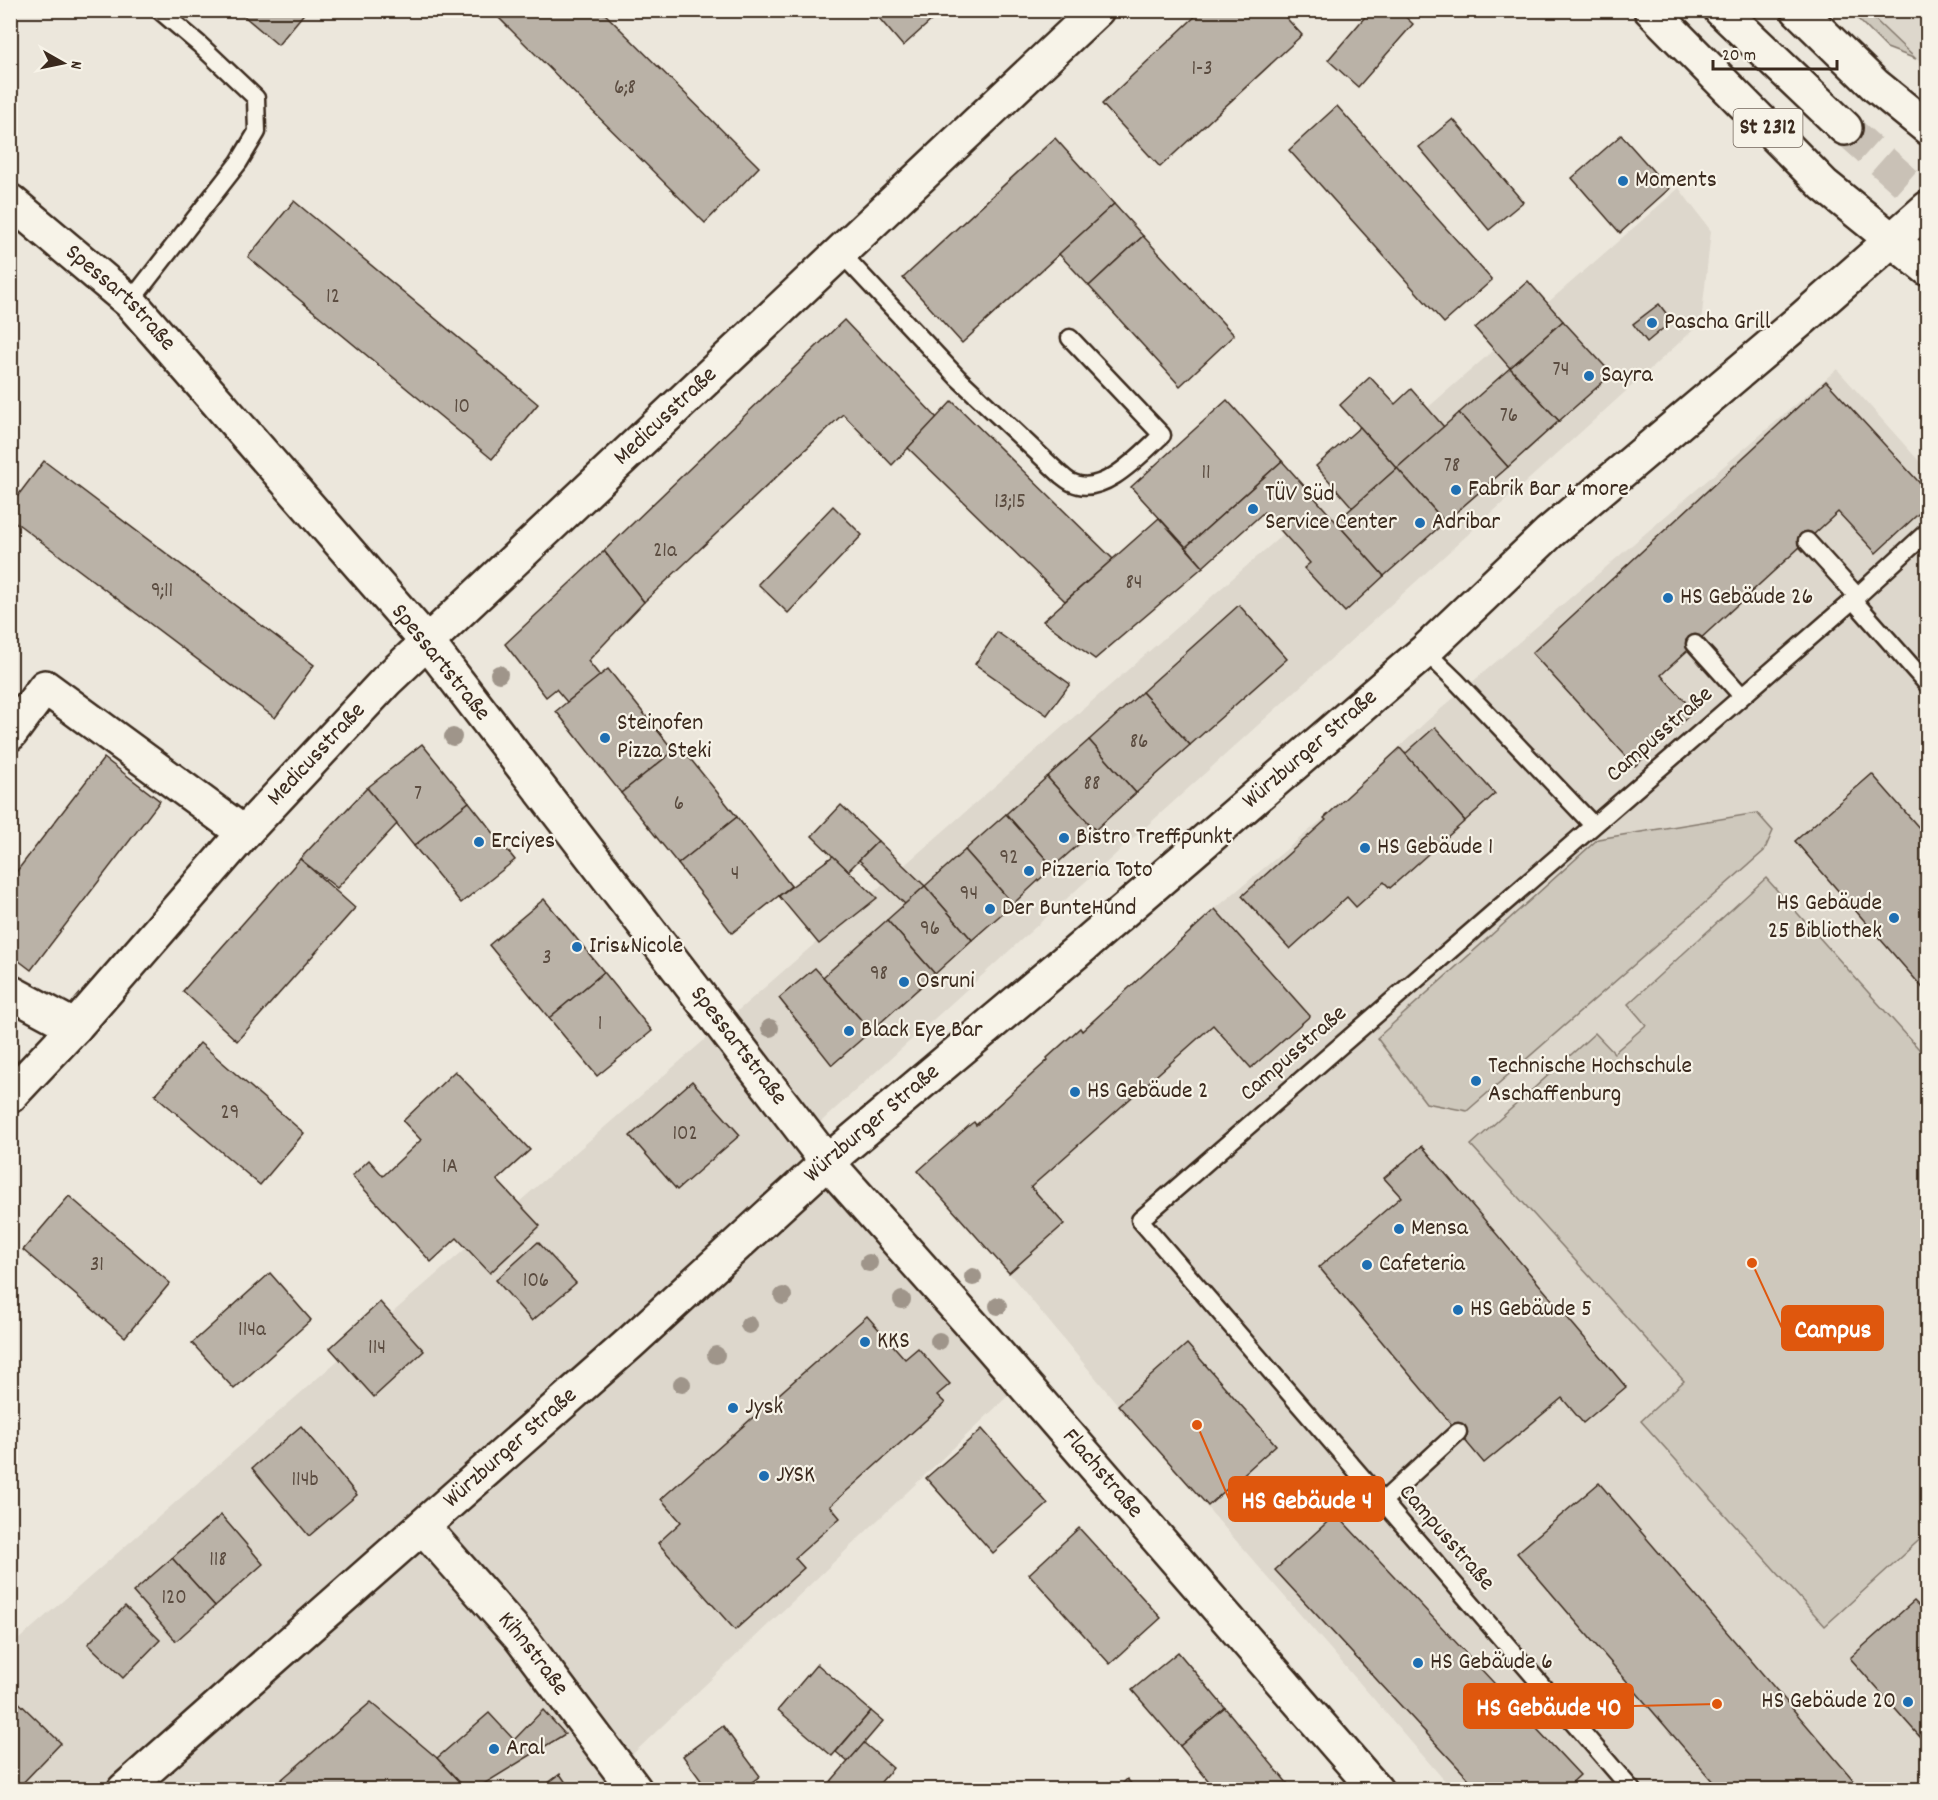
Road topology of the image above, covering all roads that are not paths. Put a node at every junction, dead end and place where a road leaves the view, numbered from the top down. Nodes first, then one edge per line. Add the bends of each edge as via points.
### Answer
1 (159, 10) edge
2 (1097, 10) edge
3 (1651, 10) edge
4 (1721, 10) edge
5 (1798, 10) edge
6 (1845, 128) tunnel mouth
7 (1928, 128) edge
8 (10, 201) edge
9 (1910, 224) edge
10 (840, 252) junction
11 (1928, 270) edge
12 (130, 302) junction
13 (1070, 338) dead end
14 (1928, 531) edge
15 (1806, 541) dead end
16 (1855, 598) junction
17 (427, 642) junction
18 (1695, 644) dead end
19 (1425, 651) junction
20 (1928, 685) edge
21 (1742, 696) junction
22 (10, 734) edge
23 (1593, 825) junction
24 (244, 833) junction
25 (10, 992) edge
26 (75, 1027) junction
27 (10, 1096) edge
28 (827, 1162) junction
29 (1458, 1432) dead end
30 (1383, 1501) junction
31 (423, 1527) junction
32 (124, 1790) edge
33 (635, 1790) edge
34 (1376, 1790) edge
35 (1632, 1790) edge

1 - 12 lane via 256,98 257,132 239,162
2 - 10 main road, Medicusstraße
3 - 9 main road, St 2312 via 1824,185
4 - 6 main road
5 - 7 main road via 1875,85
8 - 12 main road, Spessartstraße
9 - 11 main road, St 2312
9 - 19 main road, Würzburger Straße via 1549,532
10 - 13 lane via 958,378 1061,475 1075,484 1093,485 1110,480 1162,435
10 - 17 main road, Medicusstraße
12 - 17 main road, Spessartstraße
14 - 16 lane, Campusstraße
15 - 16 lane
16 - 20 lane
16 - 21 lane, Campusstraße
17 - 24 main road, Medicusstraße
17 - 28 main road, Spessartstraße
18 - 21 lane
19 - 23 lane
19 - 28 main road, Würzburger Straße
21 - 23 lane, Campusstraße
22 - 24 main road via 45,687
23 - 30 lane, Campusstraße via 1140,1220
24 - 26 main road, Medicusstraße
25 - 26 main road
26 - 27 main road, Medicusstraße
28 - 31 main road, Würzburger Straße
28 - 34 main road, Flachstraße
29 - 30 lane
30 - 35 lane, Campusstraße
31 - 32 main road, Würzburger Straße
31 - 33 main road, Kihnstraße via 521,1638

